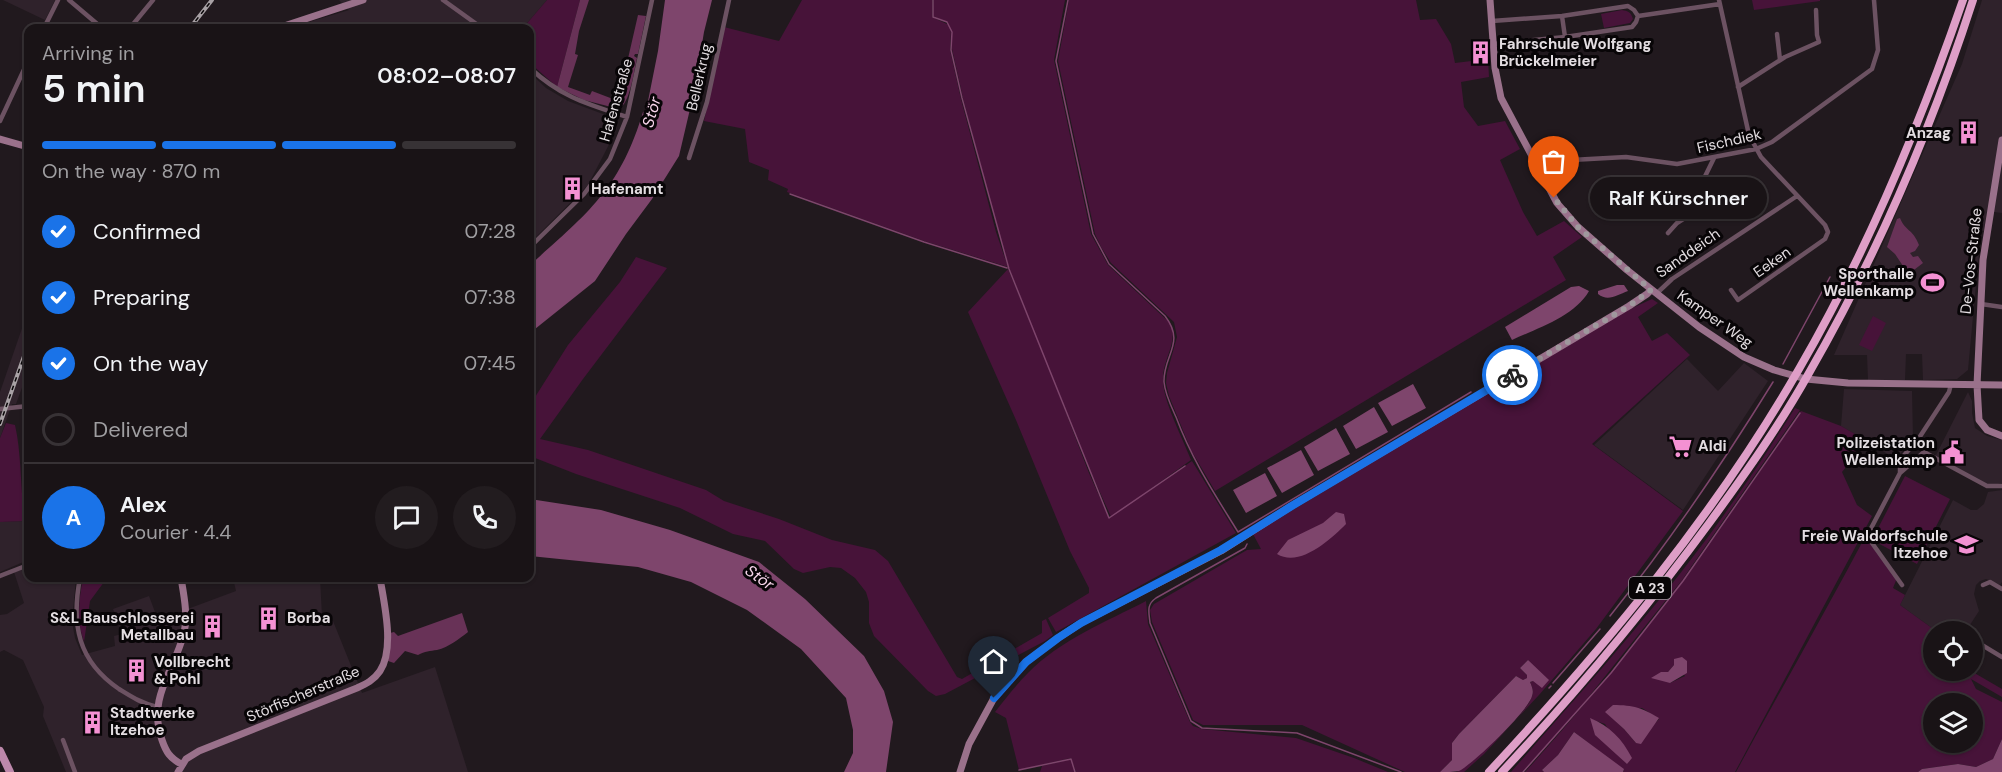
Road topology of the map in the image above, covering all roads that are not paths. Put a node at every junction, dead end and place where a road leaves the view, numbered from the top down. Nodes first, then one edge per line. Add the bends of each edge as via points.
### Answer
1 (58, 0) edge
2 (69, 0) edge
3 (153, 0) edge
4 (363, 0) edge
5 (443, 0) edge
6 (652, 0) edge
7 (729, 0) edge
8 (1490, 0) edge
9 (1874, 0) edge
10 (1963, 0) edge
11 (1973, 0) edge
12 (1719, 2) edge
13 (1816, 10) dead end
14 (1562, 16) junction
15 (1638, 16) junction
16 (1492, 21) junction
17 (46, 24) edge
18 (97, 24) edge
19 (133, 24) edge
20 (290, 24) edge
21 (476, 24) edge
22 (1777, 34) dead end
23 (1564, 37) junction
24 (1493, 44) junction
25 (1780, 60) junction
26 (24, 70) edge
27 (534, 72) edge
28 (1738, 87) junction
29 (627, 117) junction
30 (0, 121) edge
31 (0, 139) edge
32 (2002, 140) edge
33 (24, 146) edge
34 (1756, 149) junction
35 (2001, 149) edge
36 (689, 158) dead end
37 (1714, 158) junction
38 (1534, 162) junction
39 (1797, 196) junction
40 (1668, 233) dead end
41 (534, 243) edge
42 (1731, 290) dead end
43 (1653, 292) junction
44 (1980, 304) junction
45 (2002, 307) edge
46 (1951, 384) junction
47 (1977, 385) junction
48 (2002, 385) edge
49 (24, 406) edge
50 (0, 409) edge
51 (2002, 436) edge
52 (1900, 473) junction
53 (2002, 486) edge
54 (24, 567) edge
55 (0, 576) edge
56 (79, 582) edge
57 (181, 582) edge
58 (381, 582) edge
59 (1902, 585) dead end
60 (1983, 585) dead end
61 (2002, 589) edge
62 (1983, 646) edge
63 (2002, 657) edge
64 (157, 707) junction
65 (63, 740) dead end
66 (0, 751) edge
67 (182, 764) junction
68 (10, 772) edge
69 (75, 772) edge
70 (178, 772) edge
71 (960, 772) edge
72 (1489, 772) edge
73 (1502, 772) edge

1 - 17 street
2 - 18 street
3 - 19 street
4 - 20 street
5 - 21 street
6 - 29 street, Hafenstraße
7 - 36 street, Bellerkrug via 707,102
8 - 16 street, Kamper Weg
9 - 34 street, Fischdiek via 1878,50 1872,69 1789,131
10 - 72 highway, A 23 via 1917,126 1885,199 1837,301 1789,387 1737,469 1674,556 1579,673
11 - 73 highway, A 23 via 1902,189 1809,374 1743,477 1680,562 1621,637
12 - 15 street
12 - 28 street
13 - 25 street via 1819,42
14 - 15 street via 1628,6
14 - 16 street
14 - 23 street
15 - 23 street via 1632,27
16 - 24 street, Kamper Weg
22 - 25 street
23 - 24 street
24 - 38 street, Kamper Weg via 1501,98
25 - 28 street
26 - 30 street
27 - 29 street via 565,95
28 - 34 street
29 - 41 street, Hafenstraße via 614,151 596,179
31 - 33 street
32 - 35 street, De-Vos-Straße
34 - 37 street, Fischdiek
34 - 39 street
35 - 44 street, De-Vos-Straße via 1984,240
37 - 38 street, Fischdiek via 1672,164 1626,156
37 - 40 street via 1692,203 1691,214
38 - 43 street, Kamper Weg via 1567,216
39 - 42 street, Eeken via 1825,225 1825,239 1738,300
39 - 43 street, Sanddeich
43 - 46 street, Kamper Weg via 1731,350 1788,375 1848,383
43 - 71 street, Sanddeich via 1221,550 1045,646 994,698 969,744
44 - 45 street
44 - 47 street, De-Vos-Straße
46 - 47 street, Kamper Weg
46 - 52 street via 1919,438 1900,460
47 - 48 street, Kamper Weg
47 - 51 street, De-Vos-Straße via 1979,420 1987,430
49 - 50 street
52 - 53 street via 1923,452 1987,486
52 - 59 street via 1868,536
54 - 55 street
56 - 64 street via 77,625 91,662 105,679 138,702
57 - 64 street via 185,626
58 - 67 street, Störfischerstraße via 386,648 383,665 370,681 199,751
60 - 61 street via 1990,582
62 - 63 street
64 - 67 street via 165,749
65 - 69 street
66 - 68 main road
67 - 70 street

